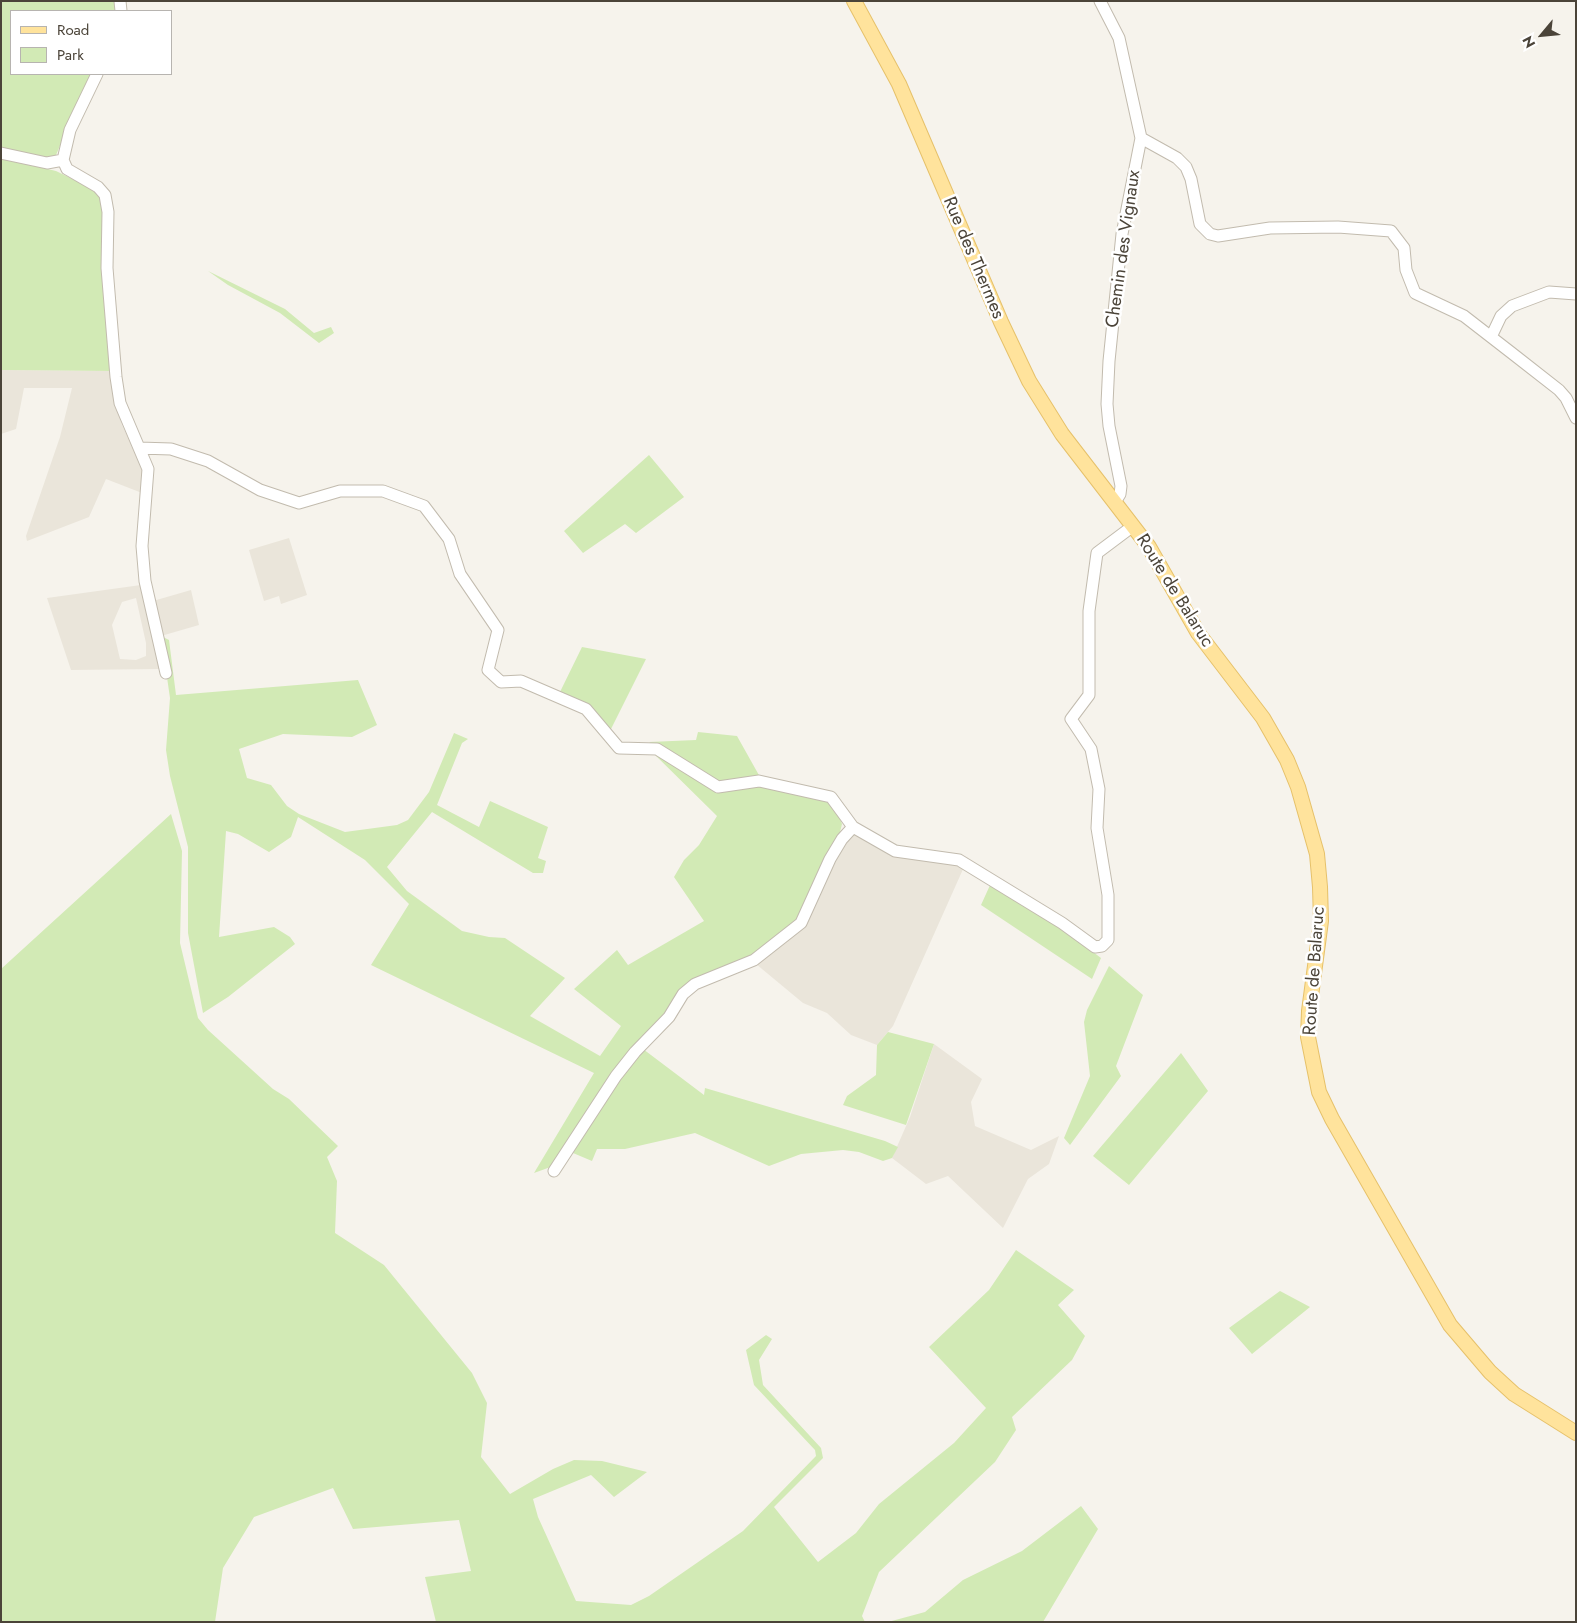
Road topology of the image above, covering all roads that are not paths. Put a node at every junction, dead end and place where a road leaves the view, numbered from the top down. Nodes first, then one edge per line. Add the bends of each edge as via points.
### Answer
1 (854, 1) edge
2 (1100, 1) edge
3 (97, 75) edge
4 (1141, 138) junction
5 (1, 153) edge
6 (63, 160) junction
7 (1576, 294) edge
8 (1491, 337) junction
9 (1576, 418) edge
10 (139, 448) junction
11 (1115, 502) junction
12 (1133, 526) junction
13 (166, 673) dead end
14 (853, 827) junction
15 (554, 1171) dead end
16 (1576, 1433) edge

1 - 11 main road, Rue des Thermes via 899,84 1028,381 1062,434
2 - 4 street, Chemin des Vignaux via 1119,38
3 - 6 street via 70,130
4 - 8 street via 1177,158 1186,167 1200,224 1210,234 1218,236 1270,228 1338,227 1392,231 1404,248 1406,270 1415,293 1464,316
4 - 11 street, Chemin des Vignaux via 1122,234 1109,369 1109,426 1121,486
5 - 6 street via 47,163
6 - 10 street via 67,169 98,187 104,195 108,212 107,268 116,377 120,403
7 - 8 street via 1549,292 1525,300 1507,310
8 - 9 street via 1559,390
10 - 13 street via 148,469 142,546 145,581
10 - 14 street via 171,450 208,461 260,490 299,503 340,491 382,491 424,506 449,539 460,574 498,630 488,670 501,682 521,681 586,709 619,748 657,749 718,787 759,781 830,798
11 - 12 main road, Route de Balaruc
12 - 14 street via 1097,553 1090,611 1089,695 1071,720 1091,749 1099,789 1097,828 1108,895 1108,940 1095,947 959,860 895,851
12 - 16 main road, Route de Balaruc via 1149,547 1198,633 1273,734 1298,787 1317,854 1320,887 1321,921 1308,1037 1319,1092 1332,1119 1450,1325 1490,1372 1514,1394
14 - 15 street via 830,859 801,922 754,960 694,984 683,994 669,1017 616,1076

